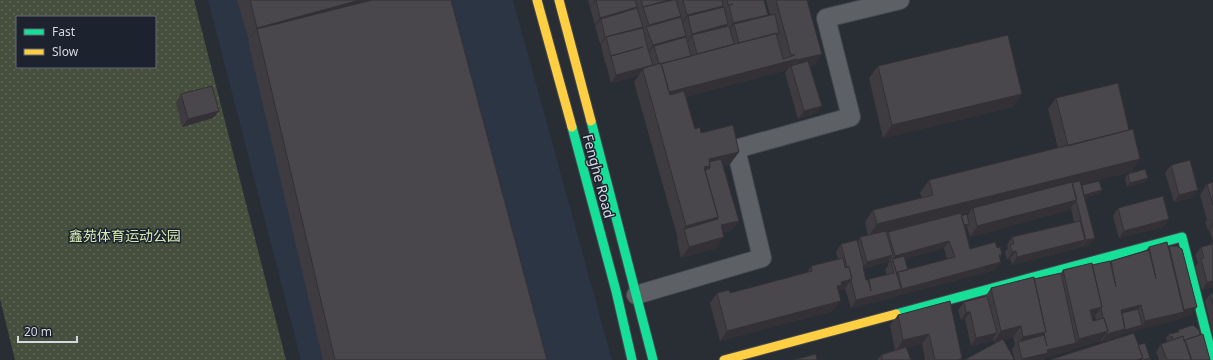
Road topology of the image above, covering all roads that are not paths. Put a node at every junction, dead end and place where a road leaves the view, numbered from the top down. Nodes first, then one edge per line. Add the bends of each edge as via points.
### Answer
1 (536, 0) edge
2 (559, 0) edge
3 (900, 0) edge
4 (636, 295) junction
5 (632, 360) edge
6 (653, 360) edge
7 (724, 360) edge
8 (1213, 360) edge

1 - 5 main road, Fenghe Road via 616,291
2 - 4 main road, Fenghe Road
3 - 4 street via 826,18 851,117 736,149 762,258
4 - 6 main road, Fenghe Road
7 - 8 main road via 1182,237

